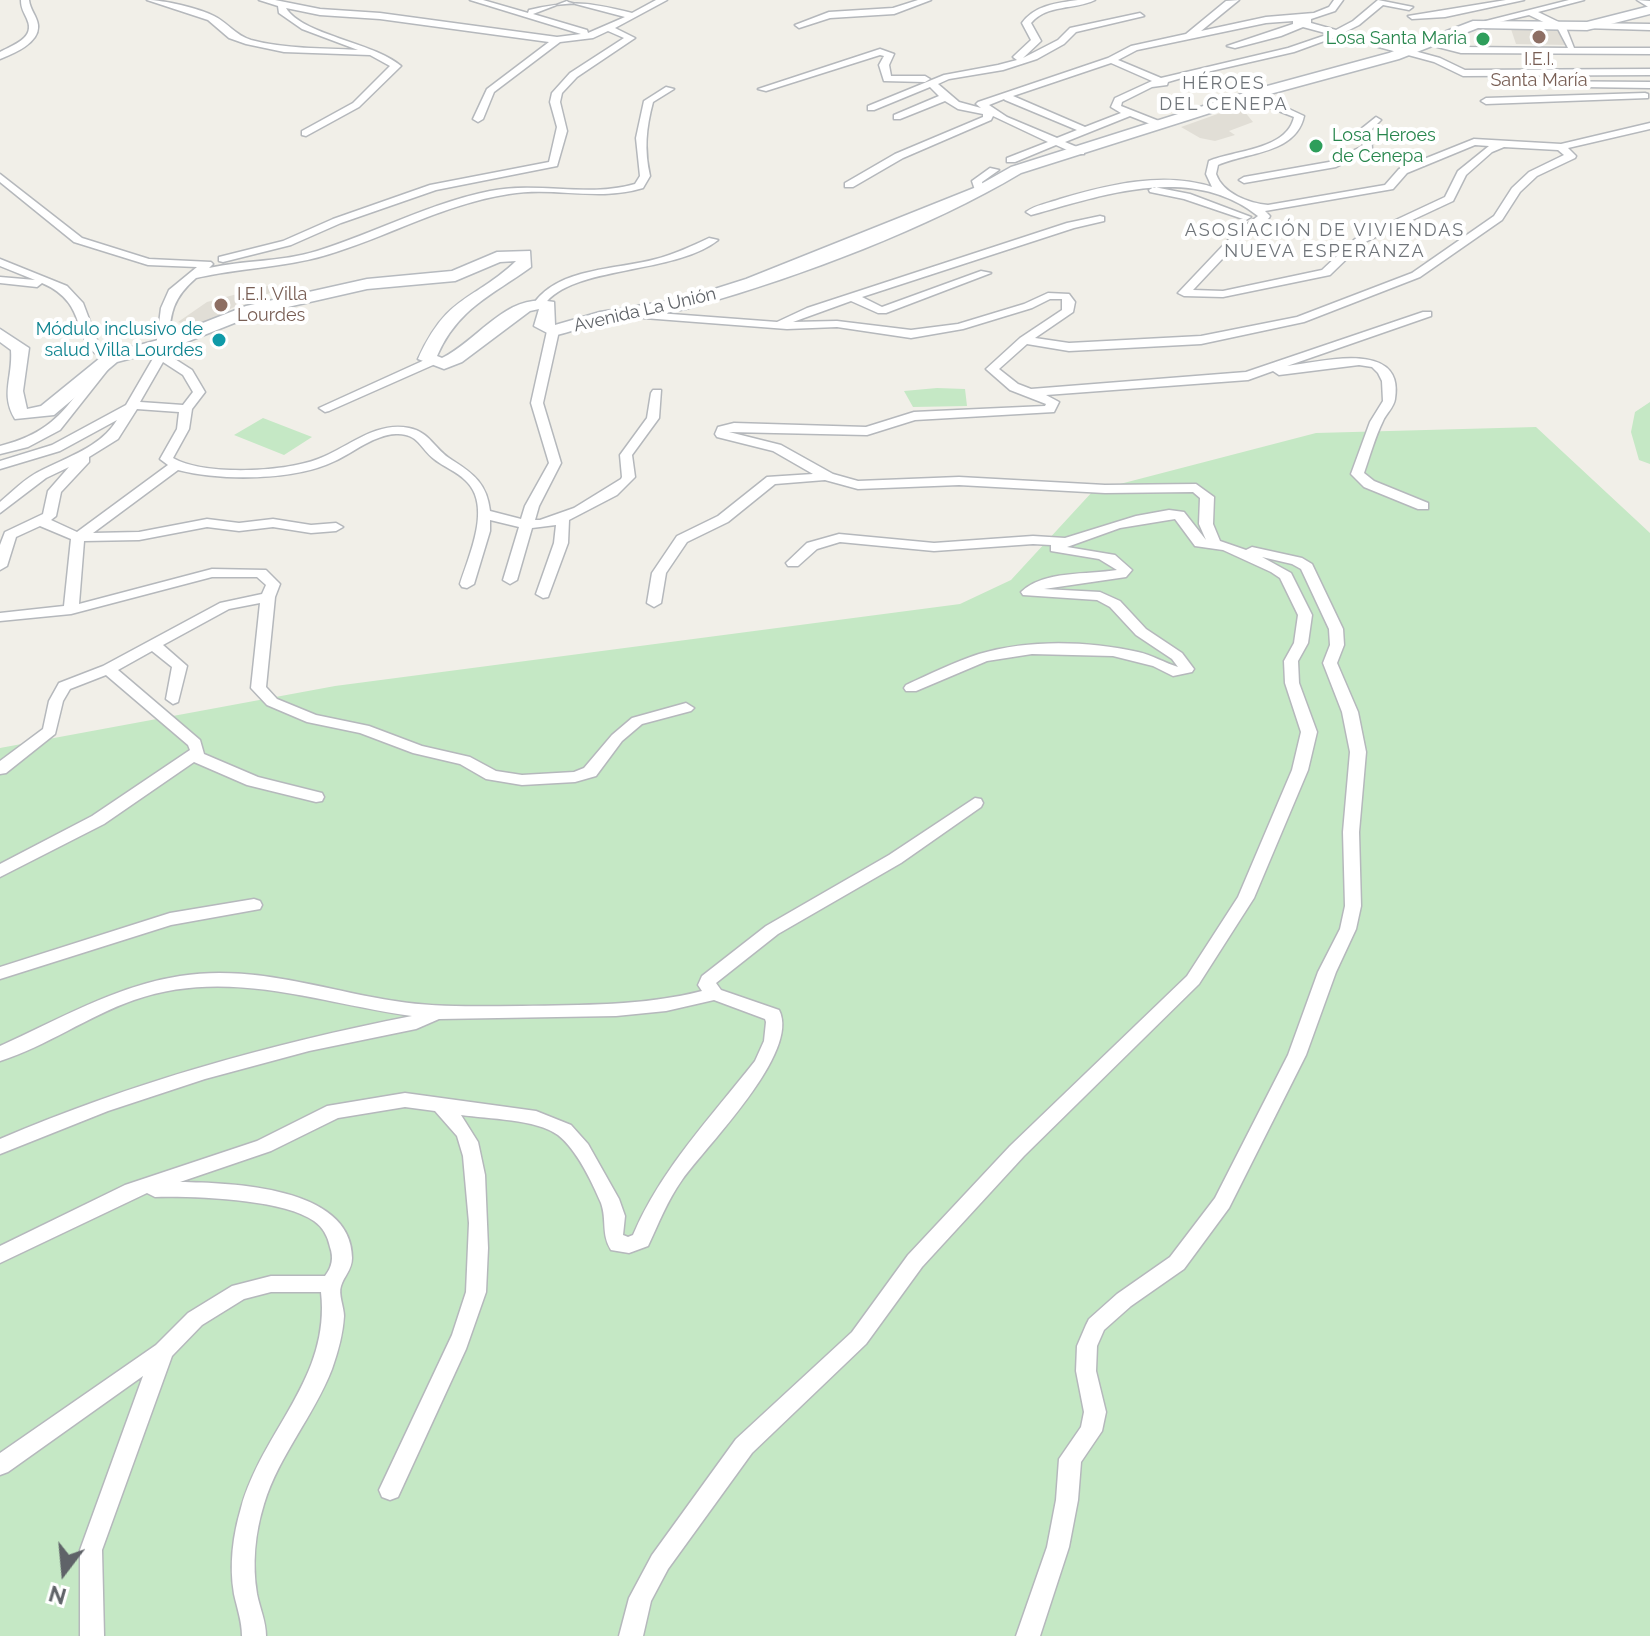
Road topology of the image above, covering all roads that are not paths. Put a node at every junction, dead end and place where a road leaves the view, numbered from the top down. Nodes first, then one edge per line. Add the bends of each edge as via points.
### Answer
1 (25, 0) edge
2 (151, 0) edge
3 (263, 0) edge
4 (474, 0) edge
5 (563, 0) edge
6 (571, 0) edge
7 (663, 0) edge
8 (927, 0) edge
9 (1091, 0) edge
10 (1235, 0) edge
11 (1339, 0) edge
12 (1520, 0) edge
13 (1580, 0) edge
14 (1641, 0) edge
15 (1382, 1) edge
16 (1506, 1) edge
17 (282, 4) junction
18 (1650, 8) edge
19 (532, 12) dead end
20 (1529, 12) junction
21 (633, 16) junction
22 (1140, 16) dead end
23 (1316, 16) junction
24 (1283, 19) junction
25 (1304, 24) junction
26 (1478, 24) junction
27 (799, 25) dead end
28 (1587, 26) junction
29 (1562, 27) junction
30 (1615, 27) junction
31 (1650, 27) edge
32 (610, 29) junction
33 (1339, 33) junction
34 (593, 35) junction
35 (1177, 38) junction
36 (557, 40) junction
37 (1427, 43) junction
38 (1232, 46) dead end
39 (1571, 46) dead end
40 (1408, 51) junction
41 (1637, 51) junction
42 (1650, 51) edge
43 (373, 54) junction
44 (0, 56) edge
45 (1111, 60) junction
46 (1650, 72) edge
47 (971, 74) junction
48 (947, 77) junction
49 (1164, 83) junction
50 (1473, 83) dead end
51 (932, 84) junction
52 (1650, 85) edge
53 (669, 89) dead end
54 (763, 89) dead end
55 (1650, 96) edge
56 (943, 98) junction
57 (1008, 98) dead end
58 (1241, 100) junction
59 (1486, 101) dead end
60 (987, 111) junction
61 (1129, 113) junction
62 (897, 117) junction
63 (478, 119) dead end
64 (1376, 120) dead end
65 (910, 122) dead end
66 (1161, 125) junction
67 (1650, 126) edge
68 (1082, 129) junction
69 (306, 133) dead end
70 (1053, 141) junction
71 (1508, 143) junction
72 (1561, 147) junction
73 (1080, 152) junction
74 (1235, 155) junction
75 (1011, 160) dead end
76 (994, 170) dead end
77 (0, 177) edge
78 (849, 185) dead end
79 (1141, 187) junction
80 (980, 191) junction
81 (1230, 197) junction
82 (1250, 206) junction
83 (1031, 212) dead end
84 (1100, 219) dead end
85 (1253, 224) junction
86 (713, 240) dead end
87 (0, 262) edge
88 (207, 264) junction
89 (985, 273) dead end
90 (195, 276) junction
91 (0, 280) edge
92 (63, 288) junction
93 (854, 298) junction
94 (540, 303) junction
95 (620, 314) junction
96 (1427, 314) dead end
97 (776, 325) junction
98 (553, 331) junction
99 (0, 334) edge
100 (1024, 340) junction
101 (162, 350) junction
102 (111, 358) junction
103 (429, 362) junction
104 (1248, 376) junction
105 (1030, 392) junction
106 (657, 393) dead end
107 (135, 405) junction
108 (325, 408) dead end
109 (186, 409) junction
110 (93, 449) junction
111 (0, 450) edge
112 (0, 465) edge
113 (174, 467) junction
114 (828, 477) junction
115 (1423, 506) dead end
116 (0, 509) edge
117 (484, 513) junction
118 (563, 521) junction
119 (43, 522) junction
120 (526, 525) junction
121 (336, 527) dead end
122 (78, 537) junction
123 (1065, 542) junction
124 (1220, 544) junction
125 (793, 563) dead end
126 (0, 566) edge
127 (510, 580) dead end
128 (467, 584) dead end
129 (543, 594) dead end
130 (268, 597) junction
131 (654, 603) dead end
132 (71, 610) junction
133 (0, 617) edge
134 (152, 644) junction
135 (108, 669) junction
136 (911, 688) dead end
137 (173, 699) dead end
138 (686, 708) dead end
139 (195, 756) junction
140 (0, 769) edge
141 (316, 797) dead end
142 (975, 803) dead end
143 (0, 871) edge
144 (254, 905) dead end
145 (0, 973) edge
146 (715, 994) junction
147 (439, 1012) junction
148 (0, 1054) edge
149 (438, 1102) junction
150 (0, 1147) edge
151 (132, 1190) junction
152 (0, 1255) edge
153 (330, 1284) junction
154 (163, 1351) junction
155 (0, 1465) edge
156 (390, 1490) dead end
157 (92, 1636) edge
158 (254, 1636) edge
159 (631, 1636) edge
160 (1028, 1636) edge

1 - 44 street via 35,28 27,41
2 - 43 street via 211,18 232,36 249,42
3 - 17 street
4 - 34 street
5 - 19 street
6 - 21 street
7 - 21 street
8 - 27 street via 894,11 829,15
9 - 47 street via 1032,15 1026,23 1036,41 1032,48
10 - 35 street via 1201,29
11 - 23 street
12 - 16 street
13 - 20 street
14 - 18 street
15 - 16 street via 1411,12
15 - 33 street
16 - 20 street
17 - 36 street
17 - 43 street via 282,11 296,23
18 - 28 main road, Avenida La Unión
20 - 26 street
20 - 29 street
21 - 32 street
22 - 47 street via 1073,30 1034,57
23 - 24 street
23 - 25 street
24 - 25 street
24 - 35 street
25 - 33 street
25 - 38 street
26 - 29 main road, Avenida La Unión
26 - 37 main road, Avenida La Unión
28 - 29 main road, Avenida La Unión
28 - 30 street
29 - 39 street
30 - 31 street
30 - 41 street via 1639,41
32 - 34 street
32 - 88 street via 630,38 575,73 556,94 563,125 553,164 434,187 287,243
33 - 40 street
33 - 49 street
34 - 36 street
35 - 45 street via 1134,48
36 - 63 street via 490,91
37 - 40 main road, Avenida La Unión
37 - 41 street via 1461,50
40 - 46 street via 1463,73
40 - 58 main road, Avenida La Unión
41 - 42 street
43 - 69 street via 396,66 356,105
45 - 49 street
45 - 60 street via 992,98 981,104
47 - 48 street
48 - 51 street
48 - 54 street via 887,79 884,65 889,54 880,52
49 - 61 street via 1118,100 1116,107
50 - 52 street
51 - 56 street
51 - 62 street via 871,108
53 - 90 street via 649,101 641,125 639,154 645,176 639,186 612,193 544,187 477,197 442,205 323,253
55 - 59 street
56 - 60 street
56 - 62 street
57 - 68 street
58 - 66 main road, Avenida La Unión
58 - 74 street via 1296,113 1299,123 1288,138
60 - 70 street
60 - 78 street via 985,120 899,156
61 - 66 street
61 - 68 street
62 - 65 street
64 - 74 street via 1366,129 1366,149 1315,170 1250,179
66 - 73 main road, Avenida La Unión
67 - 72 street
68 - 70 street
70 - 73 street
70 - 75 street
71 - 72 street
71 - 82 street via 1469,143 1403,171 1379,190 1268,208
71 - 85 street via 1475,160 1455,182 1449,199 1359,241 1326,273 1223,294 1184,293
72 - 100 street via 1571,156 1533,174 1498,218 1431,266 1300,320 1201,340 1069,347
73 - 80 main road, Avenida La Unión via 1016,170
74 - 81 street via 1210,167 1215,184
76 - 80 street via 977,181
77 - 88 street via 78,240 148,262
79 - 81 street via 1194,183
79 - 83 street via 1083,196
79 - 85 street via 1229,209
80 - 95 main road, Avenida La Unión via 752,283 688,303
81 - 82 street
82 - 85 street via 1265,216
84 - 93 street
86 - 94 street via 655,263 565,284 546,293
87 - 92 street
88 - 90 street
89 - 93 street via 882,311
90 - 101 street via 175,290 167,308
91 - 92 street
92 - 102 street via 77,303 95,350
93 - 97 street
94 - 98 main road, Avenida La Unión via 549,309 543,326
94 - 103 main road via 515,313 454,360
95 - 97 street
95 - 98 main road, Avenida La Unión
96 - 104 street
97 - 100 street via 837,324 911,334 959,327 1052,295 1067,298 1067,312
98 - 120 street via 537,403 555,463
99 - 102 main road via 20,348 12,397 22,415 47,411
100 - 105 street via 992,369 1014,387
101 - 102 main road
101 - 103 main road via 235,316 305,297 367,284 455,276 497,257 525,256 525,263 440,326
101 - 107 street
101 - 109 street via 197,385 197,397
102 - 111 street via 64,422 19,447
103 - 108 street
104 - 105 street
104 - 115 street via 1359,361 1376,364 1388,381 1389,401 1357,474
105 - 114 street via 1054,407 914,416 867,431 734,427 721,432 777,448
106 - 118 street via 653,418 626,455 629,477
107 - 109 street
107 - 110 street via 114,436
107 - 112 street via 56,448
109 - 113 street via 183,429 166,459
110 - 116 street via 41,475
110 - 119 street via 55,491
113 - 117 street via 212,472 294,467 318,463 376,435 403,431 422,436 427,449 472,478 484,494
113 - 122 street
114 - 124 street via 878,486 959,481 1105,489 1186,486 1207,497 1206,524
114 - 131 street via 772,480 723,519 682,539 659,573
117 - 120 street
117 - 128 street
118 - 120 street
118 - 129 street
119 - 122 street
119 - 126 street via 10,535
120 - 127 street
121 - 122 street via 207,523 139,536
122 - 132 street
123 - 124 street via 1171,513 1181,517 1200,543
123 - 125 street via 934,547 839,538 812,546
123 - 136 street via 1056,549 1108,557 1125,570 1044,583 1028,592 1100,596 1187,669 1173,672 1165,664 1094,651 1019,652 992,655
124 - 159 street via 1286,576 1305,615 1301,643 1291,661 1292,683 1309,732 1300,770 1246,898 1193,980 1017,1151 915,1261 859,1338 744,1446 660,1562 640,1598
124 - 160 street via 1307,567 1336,629 1330,663 1350,712 1358,752 1351,832 1353,906 1297,1055 1222,1203 1177,1263 1096,1325 1087,1346 1086,1371 1095,1412 1091,1431 1070,1459 1058,1547
130 - 132 street via 270,578 241,571 212,573
130 - 134 street via 225,606
130 - 138 street via 258,688 263,696 312,719 465,760 505,779 590,772 637,721
132 - 133 street
134 - 135 street
134 - 137 street via 180,666
135 - 139 street via 195,743
135 - 140 street via 64,686 50,731
139 - 141 street via 253,781
139 - 143 street via 98,820
142 - 146 street via 895,859 772,930 708,980
144 - 145 street via 170,919
146 - 147 street via 674,1006 632,1010
146 - 149 street via 773,1015 774,1039 762,1065 657,1202 641,1240 629,1245 618,1244 613,1236 615,1216 609,1199 564,1130 536,1118
147 - 148 street via 210,979 119,997
147 - 150 street via 416,1022 274,1051 103,1104
149 - 151 street via 405,1100 334,1111 264,1146
149 - 156 street via 469,1141 475,1164 478,1282 452,1358
151 - 152 street
151 - 153 street via 170,1188 273,1199 318,1212 334,1227 342,1253 342,1271
153 - 154 street via 271,1284 239,1292 195,1319
153 - 158 street via 336,1310 326,1363 281,1439 250,1517 245,1589
154 - 155 street
154 - 157 street via 91,1550

